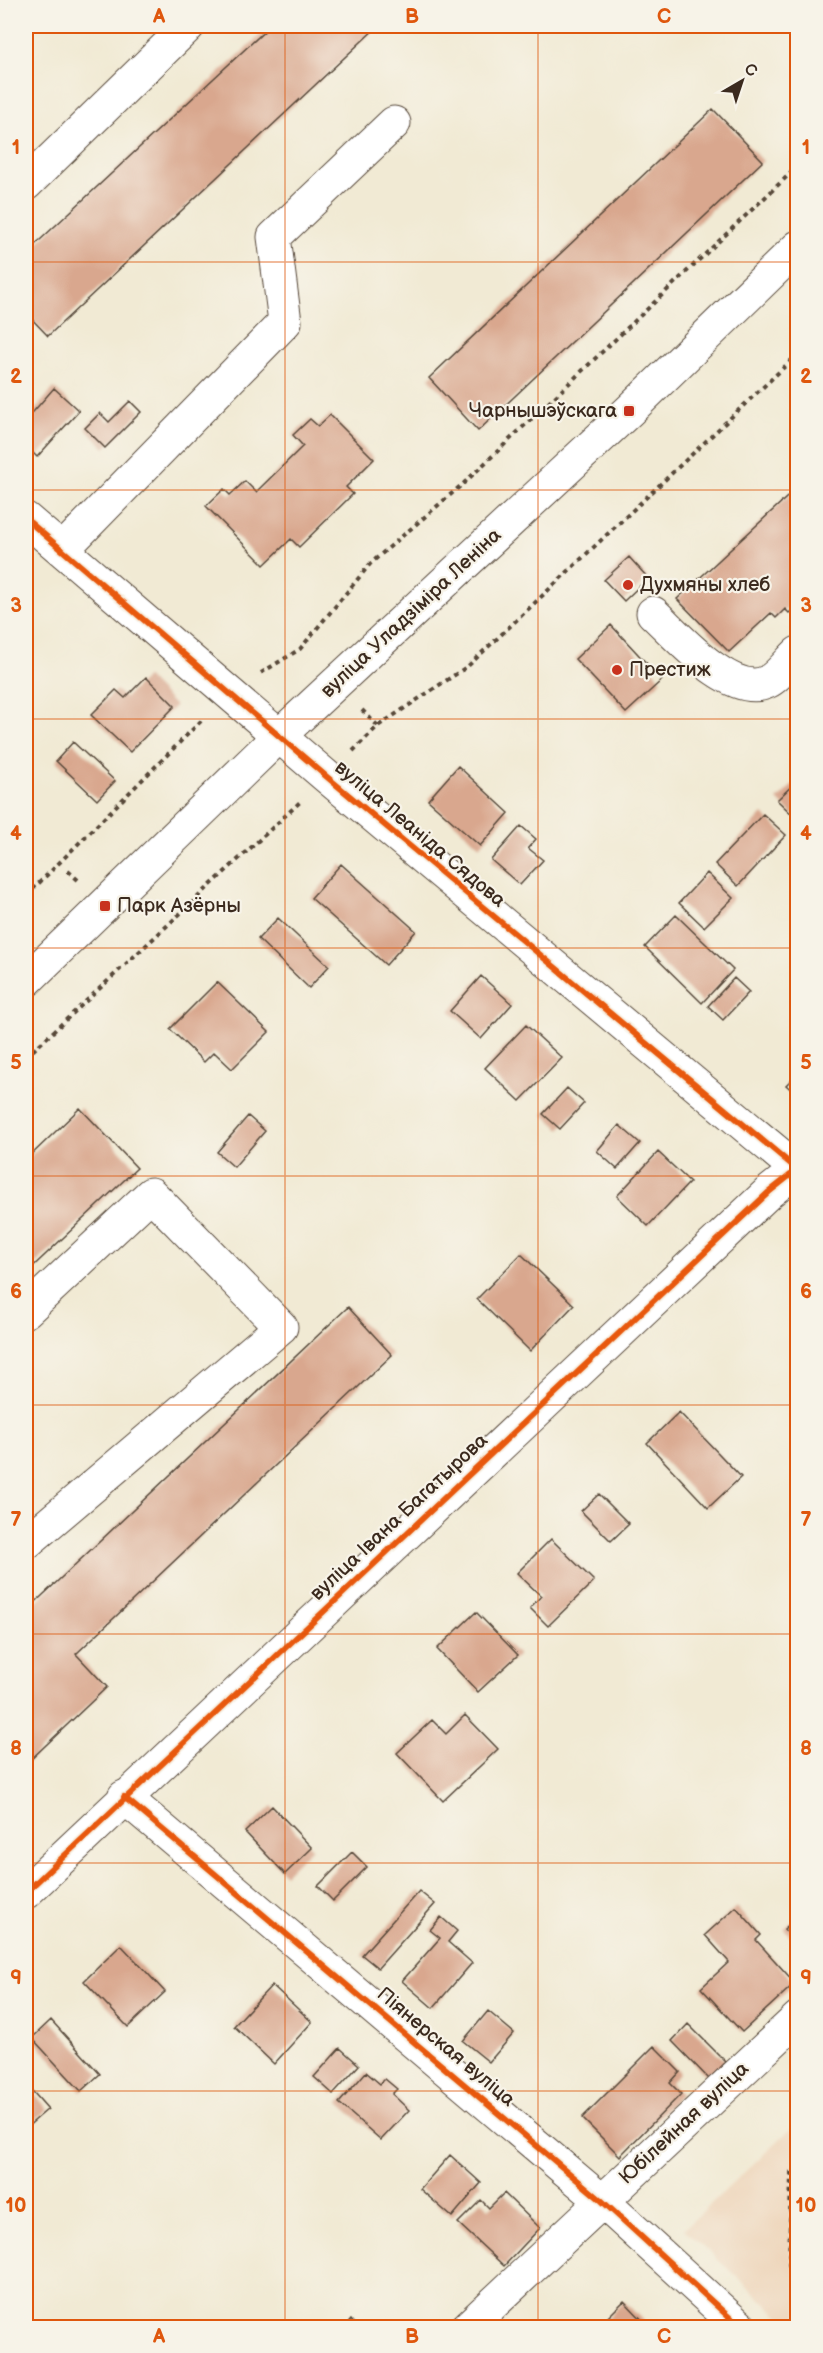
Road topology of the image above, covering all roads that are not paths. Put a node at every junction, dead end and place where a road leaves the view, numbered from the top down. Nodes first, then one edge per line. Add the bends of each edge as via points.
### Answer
1 (188, 26) edge
2 (394, 123) dead end
3 (26, 184) edge
4 (798, 247) edge
5 (26, 519) edge
6 (62, 550) junction
7 (653, 613) dead end
8 (798, 653) edge
9 (279, 736) junction
10 (26, 981) edge
11 (797, 1170) edge
12 (26, 1311) edge
13 (26, 1543) edge
14 (124, 1797) junction
15 (26, 1892) edge
16 (798, 2018) edge
17 (601, 2200) junction
18 (467, 2328) edge
19 (741, 2328) edge

1 - 3 street
2 - 6 street via 274,237 285,322
4 - 9 street, вуліца Уладзіміра Леніна via 620,419
5 - 6 street, вуліца Леаніда Сядова
6 - 9 street, вуліца Леаніда Сядова
7 - 8 street via 720,674 746,685 767,682
9 - 10 street, вуліца Уладзіміра Леніна
9 - 11 street, вуліца Леаніда Сядова
11 - 14 street, вуліца Івана Багатырова
12 - 13 street via 150,1194 281,1326
14 - 15 street, вуліца Івана Багатырова
14 - 17 street, Піянерская вуліца
16 - 17 street, Юбілейная вуліца
17 - 18 street, Юбілейная вуліца
17 - 19 street, Піянерская вуліца

